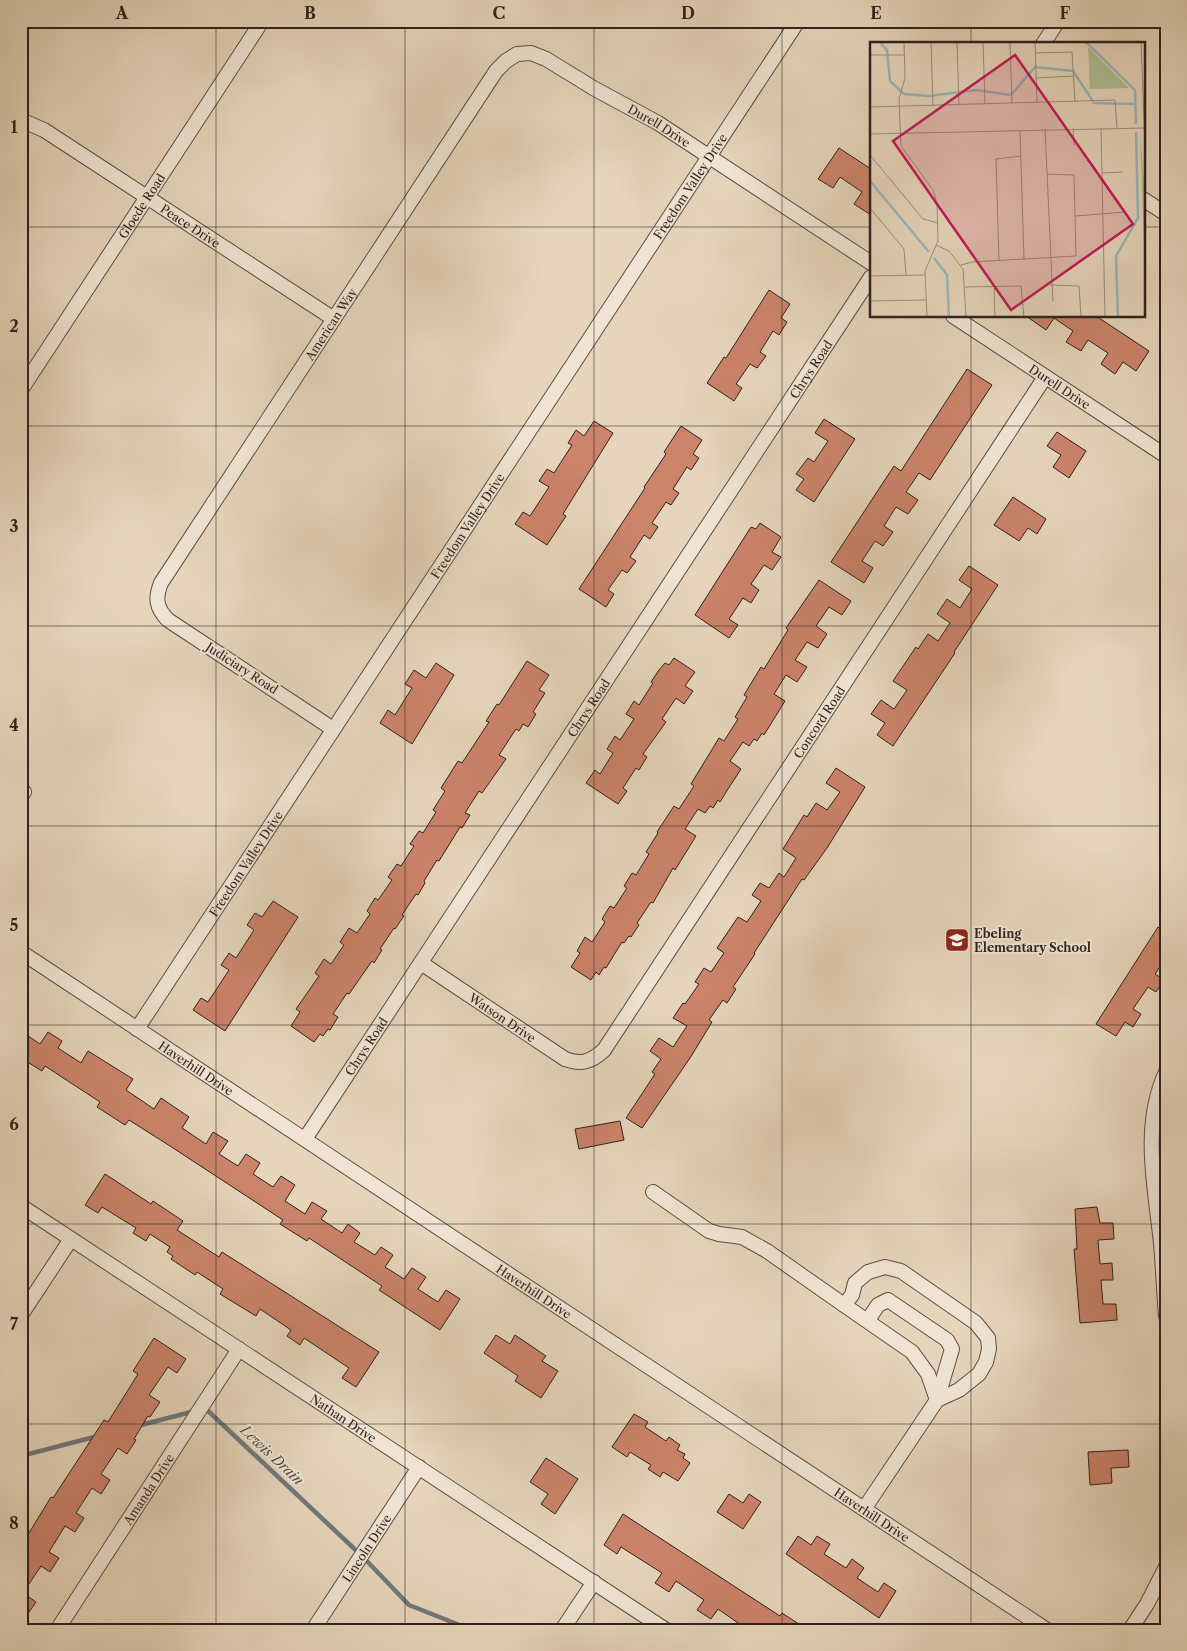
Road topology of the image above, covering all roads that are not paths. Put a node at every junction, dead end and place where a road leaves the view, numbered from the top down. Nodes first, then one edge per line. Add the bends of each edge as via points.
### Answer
1 (262, 21) edge
2 (798, 21) edge
3 (1058, 21) edge
4 (1044, 42) edge
5 (517, 54) joint
6 (21, 120) edge
7 (708, 156) junction
8 (147, 196) junction
9 (1144, 200) edge
10 (1166, 214) edge
11 (870, 262) edge
12 (870, 278) edge
13 (956, 318) edge
14 (334, 319) junction
15 (1045, 376) junction
16 (21, 390) edge
17 (1166, 456) edge
18 (156, 602) joint
19 (333, 729) junction
20 (21, 952) edge
21 (421, 963) junction
22 (136, 1029) junction
23 (586, 1062) joint
24 (1166, 1072) edge
25 (305, 1139) junction
26 (653, 1192) dead end
27 (21, 1206) edge
28 (71, 1239) junction
29 (844, 1305) junction
30 (21, 1315) edge
31 (1166, 1316) edge
32 (868, 1320) junction
33 (239, 1349) junction
34 (937, 1400) junction
35 (419, 1467) junction
36 (864, 1509) junction
37 (1166, 1567) edge
38 (594, 1582) junction
39 (57, 1630) edge
40 (313, 1630) edge
41 (562, 1630) edge
42 (666, 1630) edge
43 (1047, 1630) edge
44 (1130, 1630) edge

1 - 8 street, Gloede Road
2 - 7 street, Freedom Valley Drive
3 - 4 street
5 - 7 street, Durell Drive via 531,53 546,59 658,123
5 - 14 street, American Way via 496,71
6 - 8 street, Peace Drive via 44,130
7 - 11 street, Durell Drive
7 - 19 street, Freedom Valley Drive
8 - 14 street, Peace Drive
8 - 16 street, Gloede Road
9 - 10 street
12 - 21 street, Chrys Road
13 - 15 street, Durell Drive
14 - 18 street, American Way via 161,582
15 - 17 street, Durell Drive
15 - 23 street, Concord Road via 604,1050
18 - 19 street, Judiciary Road via 168,620
19 - 22 street, Freedom Valley Drive
20 - 22 street, Haverhill Drive
21 - 23 street, Watson Drive via 565,1059
21 - 25 street, Chrys Road
22 - 25 street, Haverhill Drive
24 - 31 street via 1156,1100 1151,1144
25 - 36 street, Haverhill Drive
26 - 29 street via 708,1230 742,1237 766,1250
27 - 28 street, Nathan Drive
28 - 30 street
28 - 33 street, Nathan Drive
29 - 32 street
29 - 34 street via 852,1295 855,1283 868,1272 885,1268 901,1271 976,1323 988,1338 986,1362 979,1374 959,1390
32 - 34 street via 912,1352 928,1374
32 - 34 street via 878,1305 888,1300 947,1340 952,1348
33 - 35 street, Nathan Drive
33 - 39 street, Amanda Drive
34 - 36 street
35 - 38 street, Nathan Drive
35 - 40 street, Lincoln Drive
36 - 43 street, Haverhill Drive
37 - 44 street
38 - 41 street
38 - 42 street, Nathan Drive

